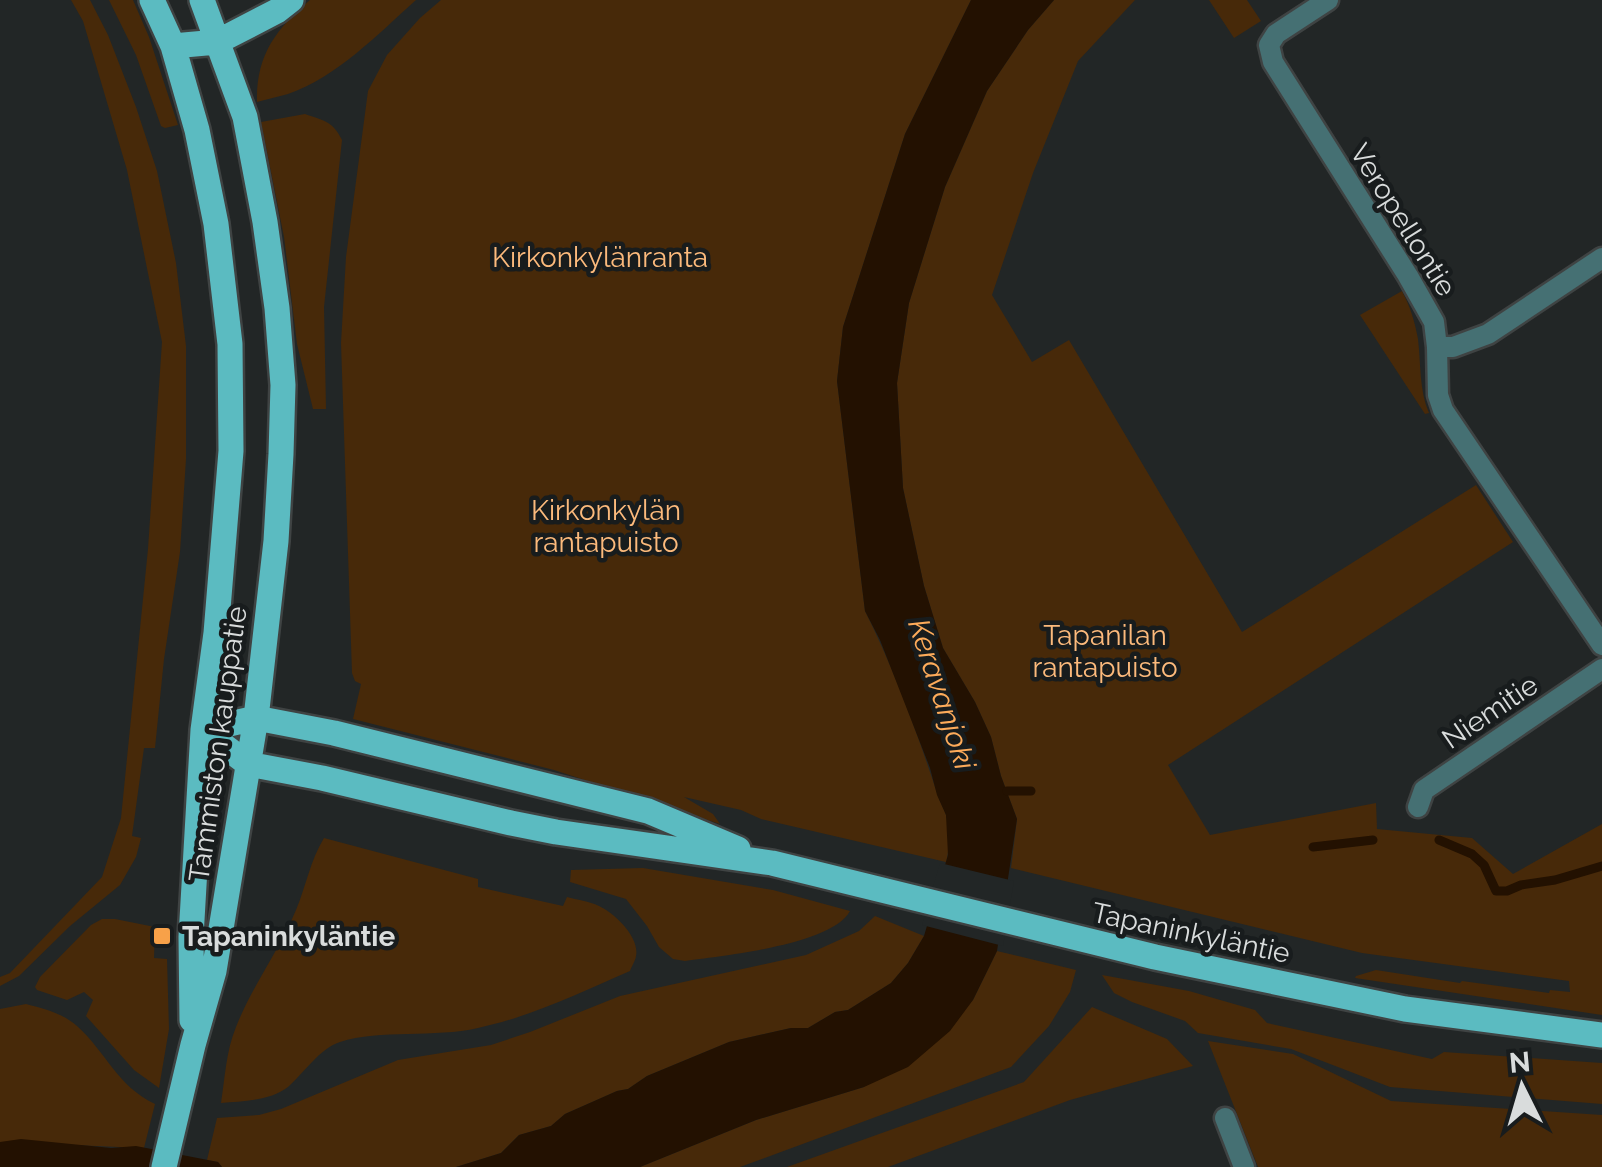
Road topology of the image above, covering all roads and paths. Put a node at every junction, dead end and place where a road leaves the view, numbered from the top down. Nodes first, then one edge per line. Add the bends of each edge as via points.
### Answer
1 (152, 0) edge
2 (202, 0) edge
3 (291, 0) edge
4 (1328, 0) edge
5 (218, 42) junction
6 (173, 46) junction
7 (1602, 258) edge
8 (1437, 347) junction
9 (1602, 646) edge
10 (1602, 669) edge
11 (256, 718) junction
12 (203, 730) junction
13 (248, 764) junction
14 (1418, 808) dead end
15 (772, 863) junction
16 (1602, 1035) edge
17 (193, 1045) junction
18 (1225, 1118) dead end
19 (164, 1167) edge
20 (1244, 1167) edge

1 - 6 main road, Tammiston kauppatie
2 - 5 main road, Tammiston kauppatie
2 - 6 main road
3 - 5 main road
4 - 8 street, Veropellontie via 1276,34 1270,54 1414,286 1434,322
5 - 6 main road
5 - 11 main road, Tammiston kauppatie via 244,117 265,222 283,385 276,541
6 - 12 main road, Tammiston kauppatie via 216,224 230,344 231,451
7 - 8 street via 1488,334
8 - 9 street, Veropellontie via 1443,410
10 - 14 street, Niemitie via 1424,790
11 - 12 main road, Tapaninkyläntie
11 - 13 main road, Tammiston kauppatie
11 - 15 main road, Tapaninkyläntie via 648,811
12 - 13 main road, Tapaninkyläntie
12 - 17 main road, Tammiston kauppatie via 191,937
13 - 15 main road, Tapaninkyläntie via 556,832
13 - 17 main road, Tammiston kauppatie via 214,972
15 - 16 main road, Tapaninkyläntie via 1154,957 1404,1009
17 - 19 main road
18 - 20 street

